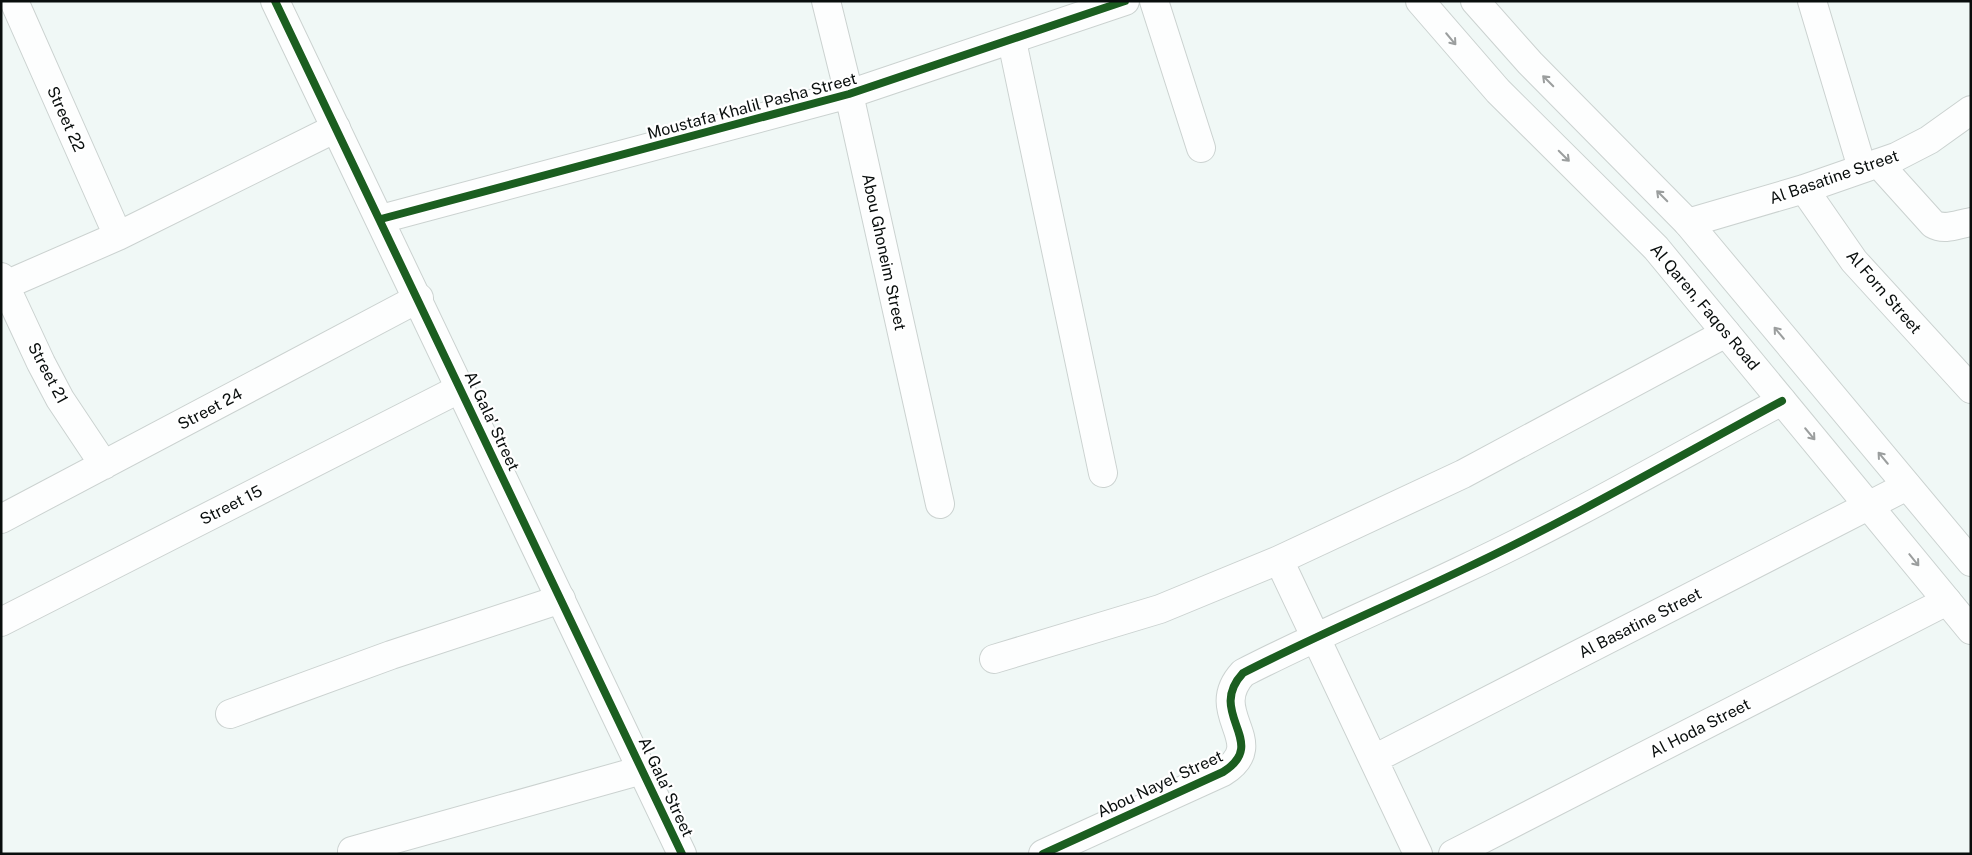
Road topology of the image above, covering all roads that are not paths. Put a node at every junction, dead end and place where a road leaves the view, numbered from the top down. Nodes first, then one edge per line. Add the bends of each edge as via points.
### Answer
1 (7, 1) edge
2 (14, 1) edge
3 (275, 1) edge
4 (826, 1) edge
5 (1125, 1) edge
6 (1154, 1) edge
7 (1420, 1) edge
8 (1475, 1) edge
9 (1812, 1) edge
10 (1, 6) edge
11 (1012, 41) junction
12 (849, 94) junction
13 (1971, 110) edge
14 (336, 128) junction
15 (1201, 148) dead end
16 (1870, 165) junction
17 (1804, 189) junction
18 (381, 220) junction
19 (1971, 222) edge
20 (1688, 223) junction
21 (118, 236) junction
22 (3, 283) edge
23 (418, 298) junction
24 (1726, 333) junction
25 (461, 388) junction
26 (1971, 388) edge
27 (1782, 401) junction
28 (104, 465) junction
29 (1103, 473) dead end
30 (1907, 486) junction
31 (940, 504) dead end
32 (1870, 505) junction
33 (1, 519) edge
34 (1279, 560) junction
35 (1971, 562) edge
36 (561, 599) junction
37 (1947, 601) junction
38 (1, 622) edge
39 (1971, 630) edge
40 (1315, 636) junction
41 (994, 659) dead end
42 (230, 714) dead end
43 (1374, 759) junction
44 (642, 770) junction
45 (352, 851) dead end
46 (682, 854) edge
47 (1043, 854) edge
48 (1418, 854) edge
49 (1453, 854) edge

1 - 10 street
2 - 21 street, Street 22
3 - 14 street, Al Gala' Street
4 - 12 street, Abou Ghoneim Street
5 - 11 street, Moustafa Khalil Pasha Street
6 - 15 street
7 -> 24 street, Al Qaren, Faqos Road via 1498,91 1656,248
20 -> 8 street via 1530,63
9 - 16 street
11 - 12 street, Moustafa Khalil Pasha Street
11 - 29 street
12 - 18 street, Moustafa Khalil Pasha Street
12 - 31 street, Abou Ghoneim Street
13 - 16 street, Al Basatine Street via 1929,140 1896,157
14 - 18 street, Al Gala' Street
14 - 21 street
16 - 17 street, Al Basatine Street
16 - 19 street via 1939,228
17 - 20 street, Al Basatine Street
17 - 26 street, Al Forn Street via 1854,261
18 - 23 street, Al Gala' Street
30 -> 20 street
21 - 22 street
22 - 28 street, Street 21 via 60,398
23 - 25 street, Al Gala' Street
23 - 28 street, Street 24
24 - 27 street, Al Qaren, Faqos Road
24 - 34 street via 1463,474
25 - 36 street, Al Gala' Street
25 - 38 street, Street 15
27 -> 32 street, Al Qaren, Faqos Road
27 - 40 street, Abou Nayel Street via 1462,570
28 - 33 street, Street 24
30 - 32 street, Al Basatine Street
30 - 35 street
32 -> 37 street, Al Qaren, Faqos Road
32 - 43 street, Al Basatine Street
34 - 40 street
34 - 41 street via 1160,609
36 - 42 street via 392,655
36 - 44 street, Al Gala' Street
37 - 39 street, Al Qaren, Faqos Road
37 - 49 street, Al Hoda Street
40 - 43 street
40 - 47 street, Abou Nayel Street via 1243,673 1235,681 1229,704 1241,740 1241,753 1234,765
43 - 48 street
44 - 45 street
44 - 46 street, Al Gala' Street

